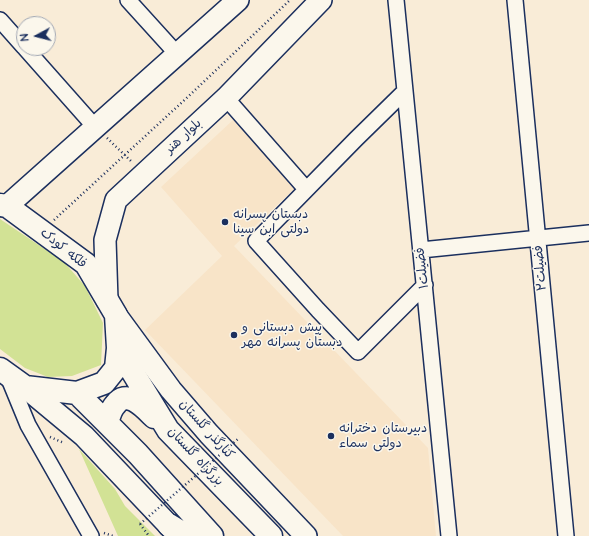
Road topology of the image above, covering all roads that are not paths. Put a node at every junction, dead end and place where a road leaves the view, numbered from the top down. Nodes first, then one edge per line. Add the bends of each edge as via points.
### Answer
1 (128, 0) edge
2 (238, 0) edge
3 (321, 0) edge
4 (396, 0) edge
5 (515, 0) edge
6 (0, 20) edge
7 (16, 38) edge
8 (177, 54) junction
9 (32, 56) edge
10 (405, 91) junction
11 (226, 98) junction
12 (95, 127) junction
13 (306, 189) junction
14 (4, 205) edge
15 (589, 233) edge
16 (538, 239) junction
17 (421, 250) junction
18 (424, 285) junction
19 (112, 308) junction
20 (118, 348) junction
21 (3, 371) edge
22 (25, 387) junction
23 (77, 393) junction
24 (107, 422) junction
25 (168, 430) junction
26 (174, 531) edge
27 (91, 536) edge
28 (187, 536) edge
29 (212, 536) edge
30 (271, 536) edge
31 (306, 536) edge
32 (449, 536) edge
33 (566, 536) edge

1 - 8 street
2 - 8 street
3 - 11 street, بلوار هنر
4 - 10 street, فضیلت۱
5 - 16 street, فضیلت۲
6 - 7 street
8 - 12 street
9 - 12 street
10 - 13 street
10 - 17 street, فضیلت۱
11 - 13 street
11 - 19 street, بلوار هنر via 116,200 105,240
12 - 14 street
13 - 18 street via 256,241 358,352
14 - 19 highway, فلکه کودک via 86,264
15 - 16 street
16 - 17 street
16 - 33 street, فضیلت۲
17 - 18 street, فضیلت۱
18 - 32 street, فضیلت۱
19 - 20 highway, فلکه کودک
19 - 31 street, کنارگذر گلستان via 171,390 208,434
20 - 23 highway, فلکه کودک via 116,368 104,383
20 - 25 highway, بزرگراه گلستان
21 - 22 highway, فلکه کودک
21 - 27 street via 30,430
22 - 23 highway, فلکه کودک
22 - 26 street via 84,436
23 - 24 highway
24 - 25 highway via 119,400 130,398 137,401
24 - 29 highway
25 - 30 highway, بزرگراه گلستان
26 - 28 highway

